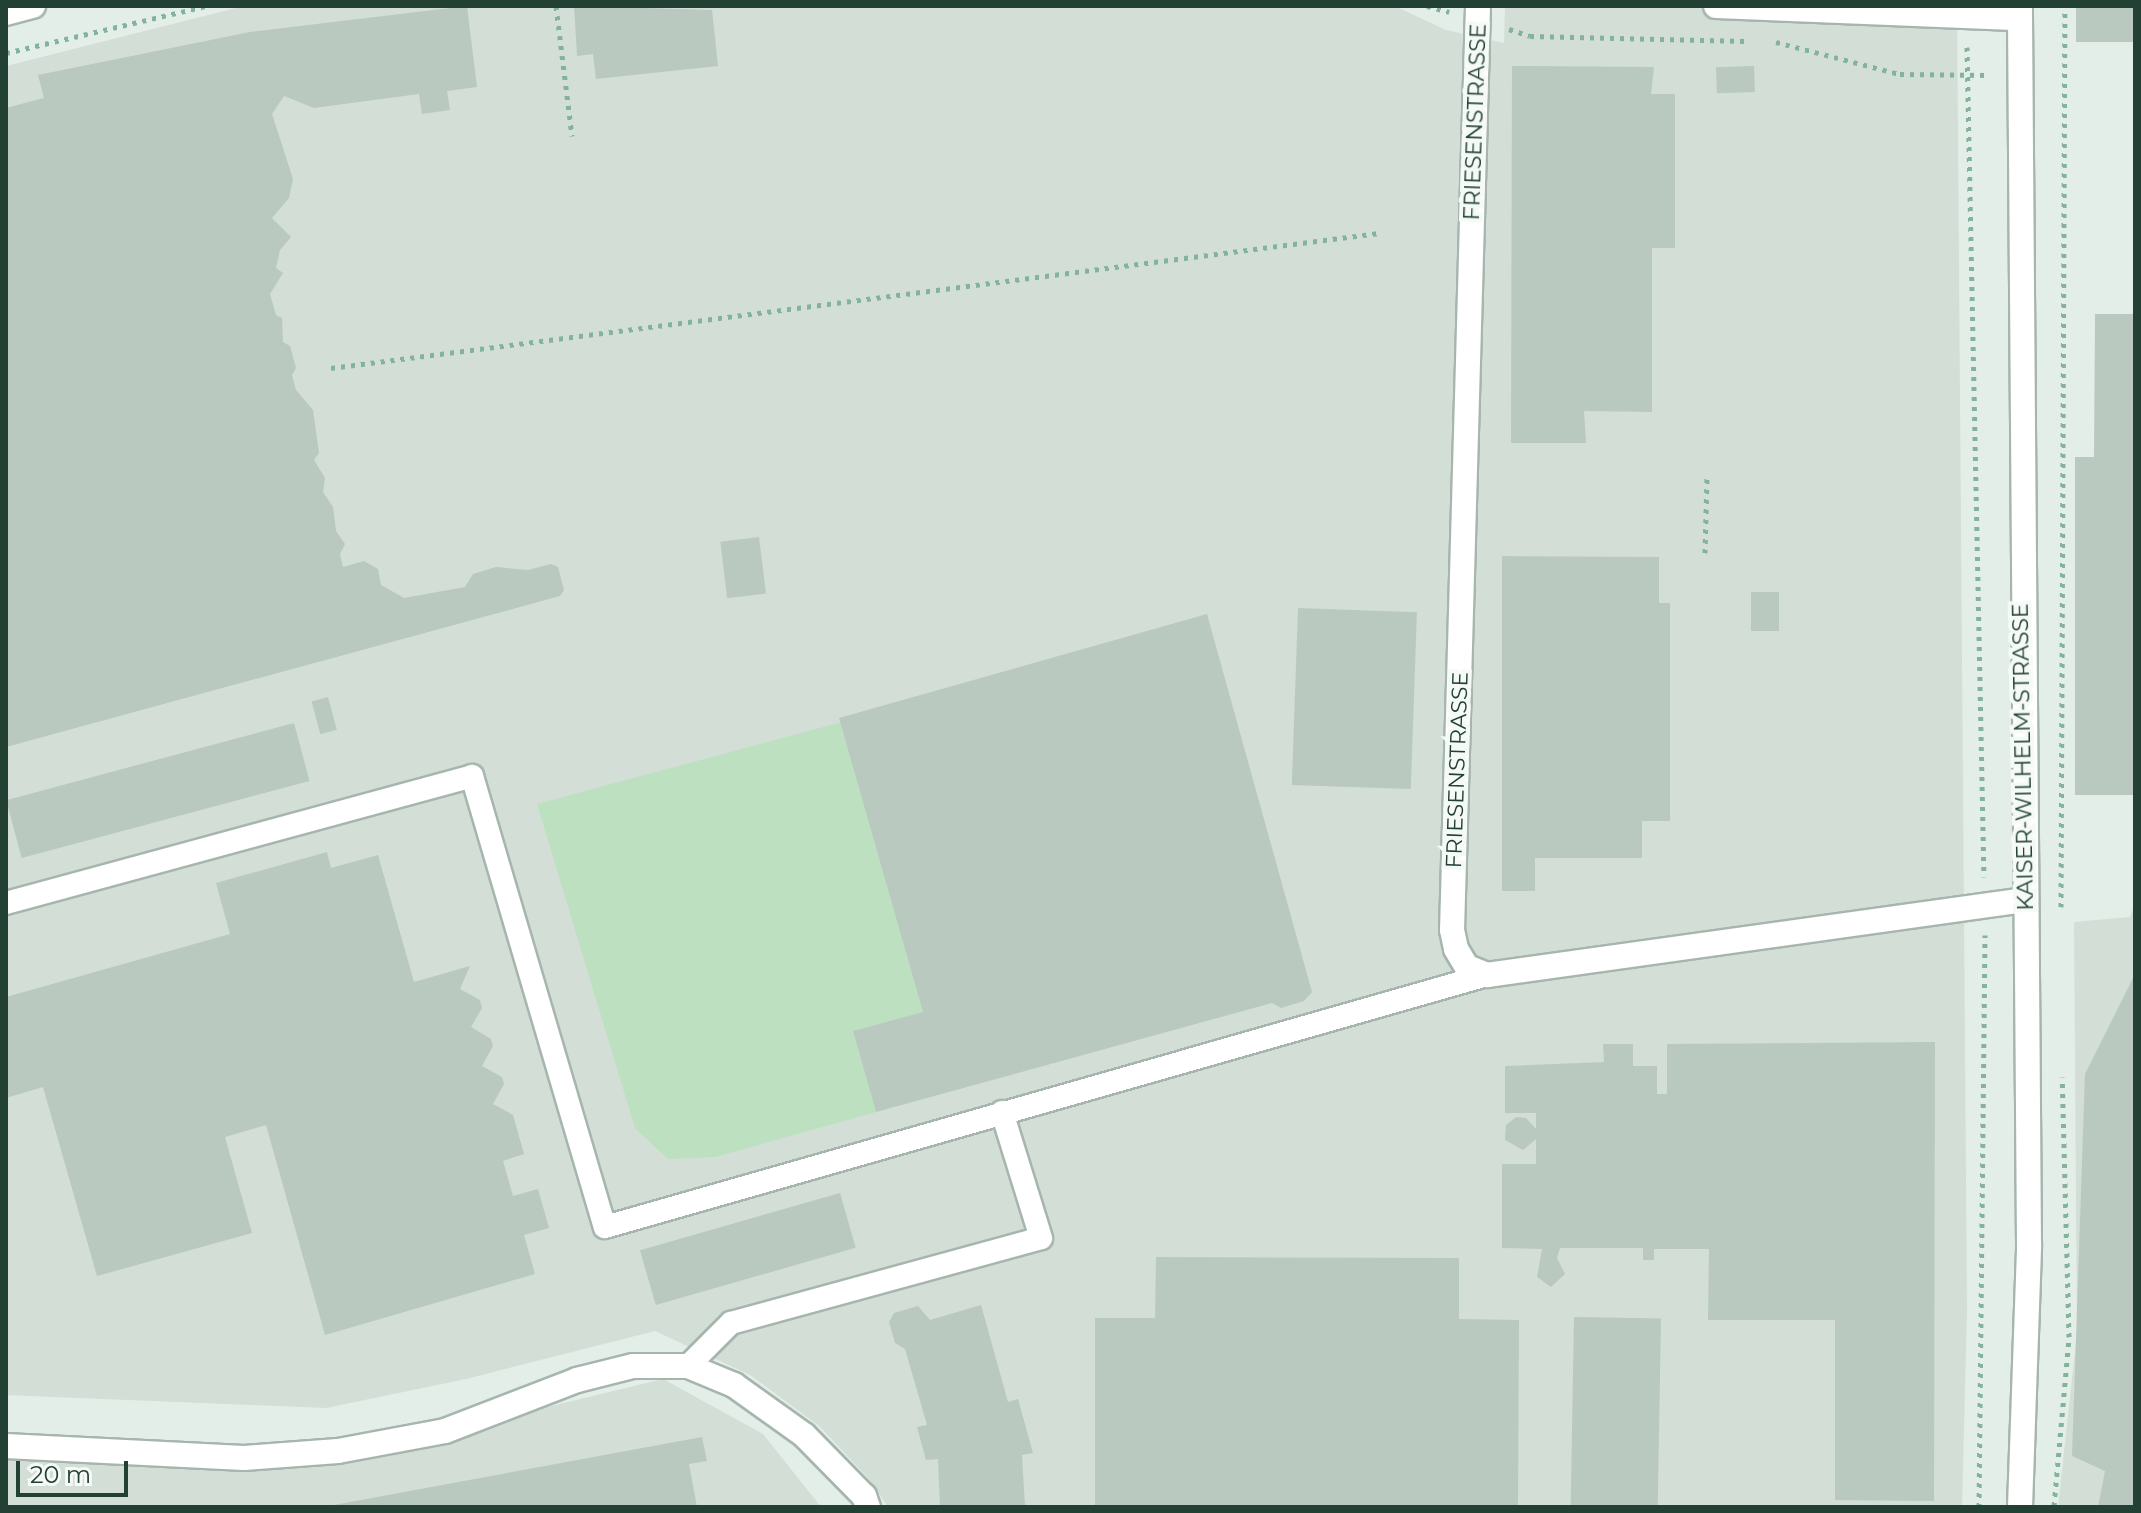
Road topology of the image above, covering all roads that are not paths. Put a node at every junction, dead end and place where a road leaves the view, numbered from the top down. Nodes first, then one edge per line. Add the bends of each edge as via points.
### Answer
1 (33, 6) edge
2 (1716, 6) edge
3 (2020, 12) edge
4 (6, 13) edge
5 (1478, 13) edge
6 (2024, 900) junction
7 (6, 903) edge
8 (1487, 975) junction
9 (1002, 1112) junction
10 (688, 1366) junction
11 (6, 1446) edge
12 (868, 1507) edge
13 (2020, 1507) edge

1 - 4 street
2 - 3 street via 1967,16
3 - 6 street, KAISER-WILHELM-STRASSE
5 - 8 street, FRIESENSTRASSE via 1452,930 1467,967
6 - 8 street
6 - 13 street, KAISER-WILHELM-STRASSE via 2029,1244
7 - 9 lane via 472,776 605,1227
8 - 9 lane
9 - 10 lane via 1041,1238 731,1323
10 - 11 street via 633,1366 577,1380 445,1431 338,1451 244,1458
10 - 12 street via 734,1385 804,1435 864,1496

